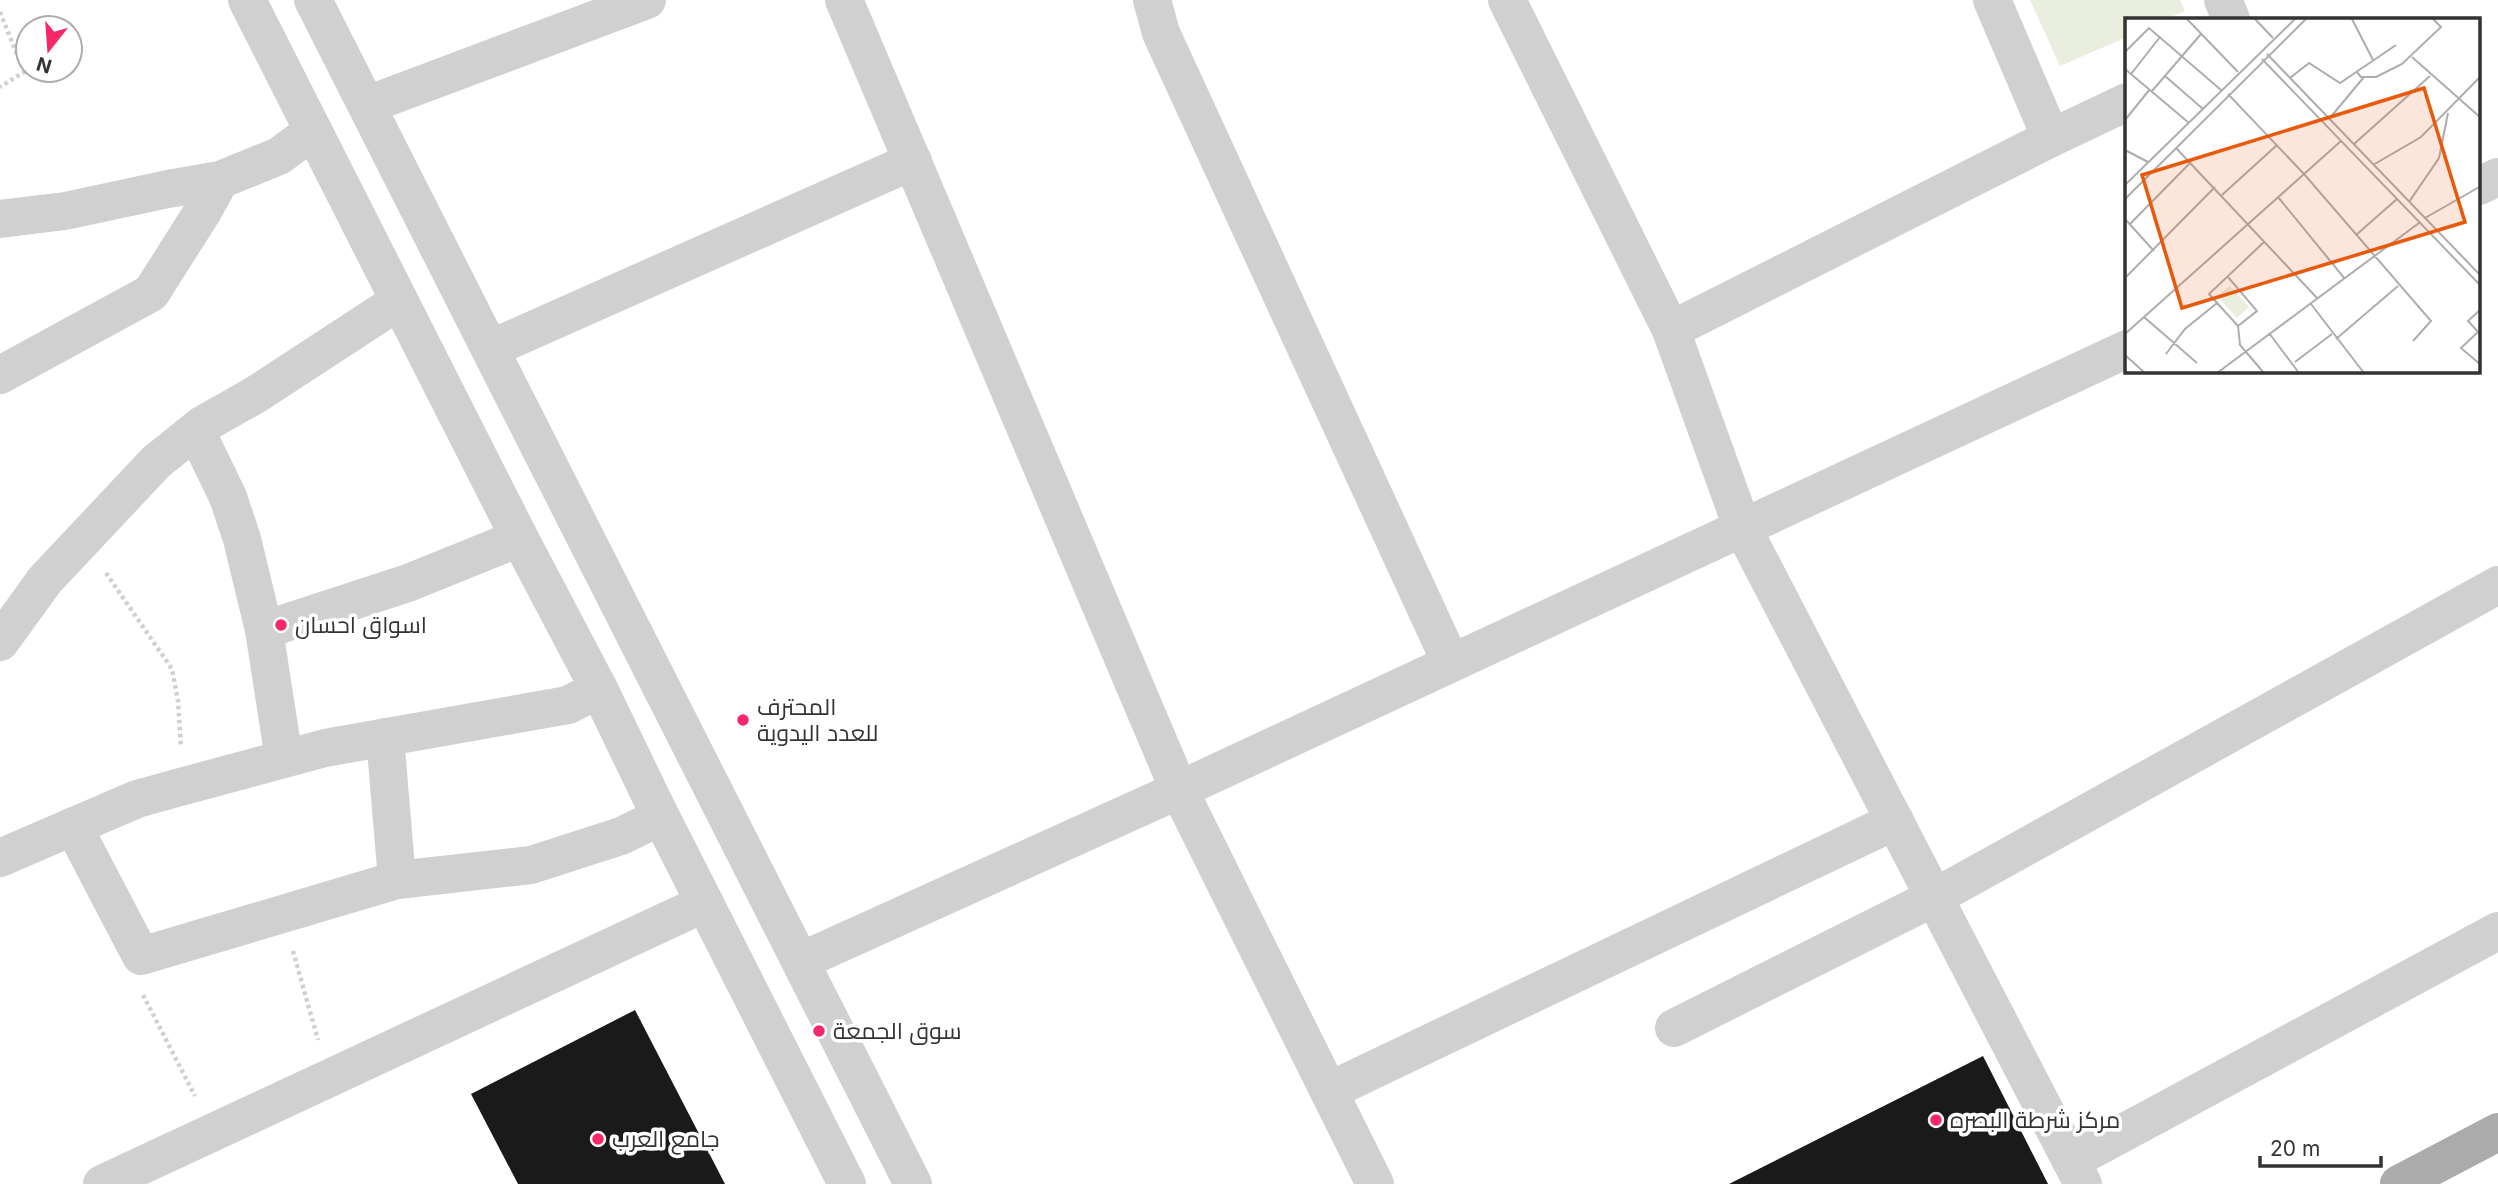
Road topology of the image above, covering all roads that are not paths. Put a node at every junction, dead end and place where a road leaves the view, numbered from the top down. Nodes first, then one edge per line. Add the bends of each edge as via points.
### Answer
1 (247, 0) edge
2 (313, 0) edge
3 (647, 0) edge
4 (844, 0) edge
5 (1152, 0) edge
6 (1507, 0) edge
7 (1992, 0) edge
8 (2222, 0) edge
9 (2231, 18) edge
10 (2125, 103) edge
11 (366, 105) junction
12 (313, 131) junction
13 (2051, 138) junction
14 (913, 161) junction
15 (2498, 177) edge
16 (220, 180) junction
17 (2480, 186) edge
18 (0, 219) edge
19 (399, 301) junction
20 (1671, 330) junction
21 (490, 349) junction
22 (2125, 350) edge
23 (0, 375) edge
24 (196, 431) junction
25 (1742, 527) junction
26 (518, 535) junction
27 (2498, 584) edge
28 (264, 630) junction
29 (0, 642) edge
30 (1451, 663) junction
31 (599, 689) junction
32 (385, 737) junction
33 (284, 759) junction
34 (1179, 790) junction
35 (655, 805) junction
36 (1895, 821) junction
37 (73, 826) junction
38 (0, 858) edge
39 (397, 880) junction
40 (1935, 897) junction
41 (705, 903) junction
42 (2498, 931) edge
43 (801, 961) junction
44 (1674, 1028) dead end
45 (1329, 1091) junction
46 (2498, 1132) edge
47 (2077, 1172) edge
48 (836, 1179) edge
49 (102, 1184) edge
50 (914, 1184) edge
51 (1375, 1184) edge
52 (2399, 1184) edge

1 - 12 street
2 - 11 street
3 - 11 street
4 - 14 street
5 - 30 street via 1161,33
6 - 20 street
7 - 13 street
8 - 9 street
10 - 13 street
11 - 21 street
12 - 16 street via 279,156
12 - 19 street
13 - 20 street
14 - 21 street
14 - 34 street
15 - 17 street
16 - 18 street
16 - 23 street via 151,293
19 - 24 street
19 - 26 street
20 - 25 street
21 - 43 street
22 - 25 street
24 - 28 street via 232,508
24 - 29 street via 156,461 46,580
25 - 30 street
25 - 36 street
26 - 28 street via 408,583
26 - 31 street
27 - 40 street
28 - 33 street
30 - 34 street
31 - 32 street via 568,705
31 - 35 street
32 - 33 street
32 - 39 street
33 - 37 street via 137,799
34 - 43 street
34 - 45 street
35 - 39 street via 656,819 645,825 531,865
35 - 41 street
36 - 40 street
36 - 45 street
37 - 38 street
37 - 39 street via 141,956
40 - 44 street
40 - 47 street
41 - 48 street
41 - 49 street
42 - 47 street
43 - 50 street
45 - 51 street
46 - 52 main road

